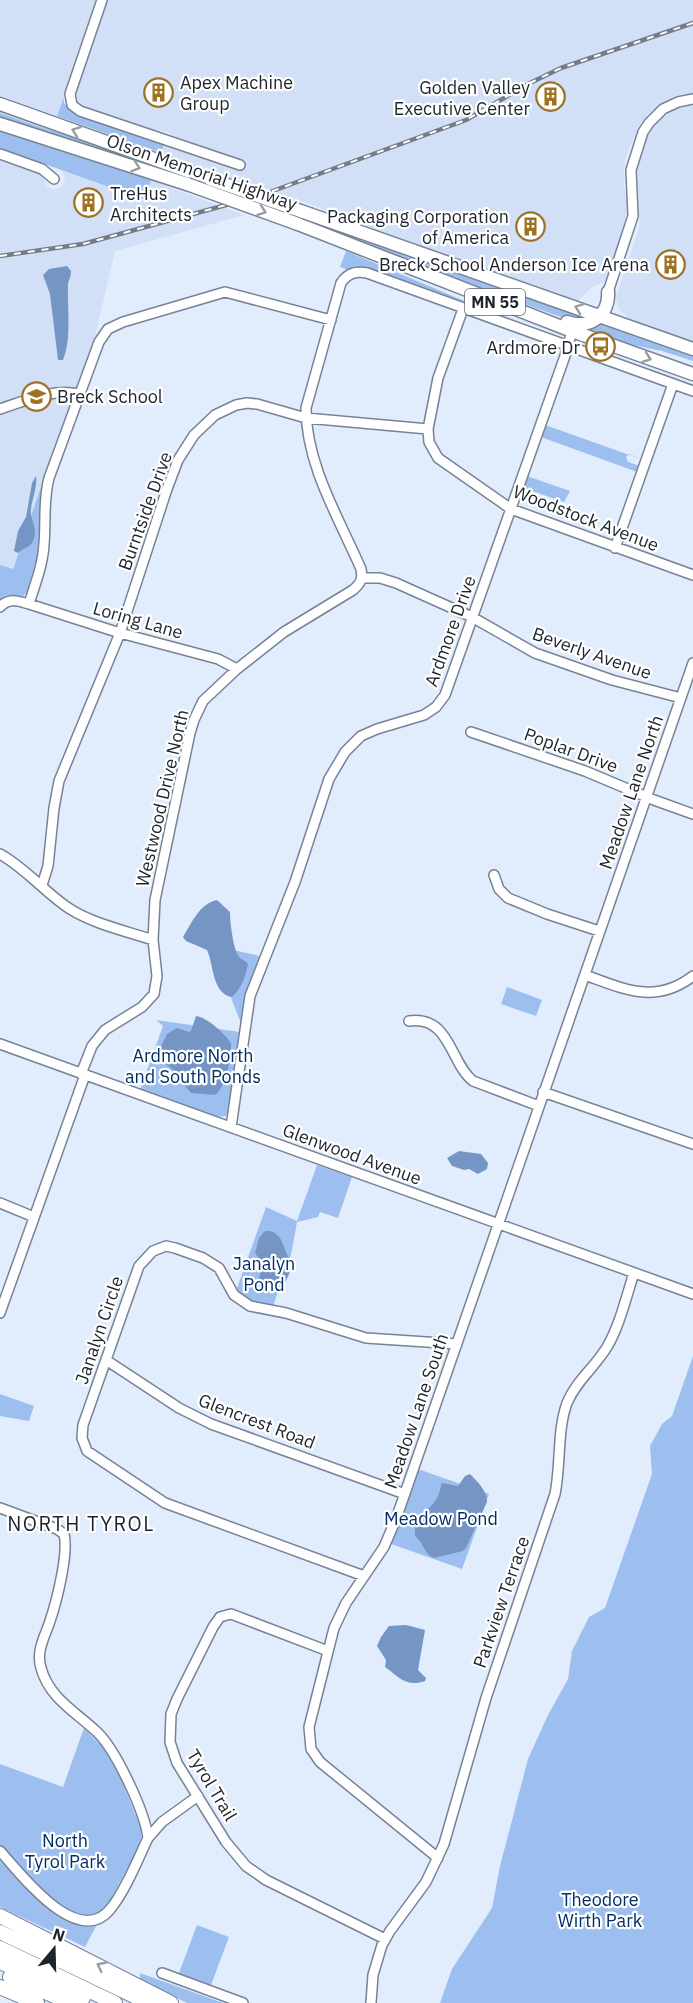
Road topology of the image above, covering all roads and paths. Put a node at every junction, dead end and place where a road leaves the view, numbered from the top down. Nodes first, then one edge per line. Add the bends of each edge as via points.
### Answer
1 (102, 0) edge
2 (693, 99) edge
3 (0, 104) edge
4 (0, 123) edge
5 (0, 154) edge
6 (240, 165) dead end
7 (54, 179) dead end
8 (441, 281) junction
9 (608, 292) joint
10 (463, 309) junction
11 (600, 316) junction
12 (331, 320) junction
13 (572, 331) junction
14 (568, 346) junction
15 (693, 349) edge
16 (693, 374) edge
17 (673, 384) junction
18 (693, 391) edge
19 (79, 394) junction
20 (0, 409) edge
21 (306, 418) junction
22 (428, 429) junction
23 (511, 509) junction
24 (615, 548) junction
25 (693, 575) edge
26 (363, 578) junction
27 (29, 604) junction
28 (0, 607) edge
29 (472, 617) junction
30 (120, 633) junction
31 (693, 663) edge
32 (237, 669) junction
33 (681, 698) junction
34 (471, 732) dead end
35 (646, 797) junction
36 (693, 814) edge
37 (0, 854) edge
38 (494, 875) dead end
39 (42, 885) junction
40 (599, 931) junction
41 (153, 940) junction
42 (585, 975) junction
43 (693, 976) edge
44 (409, 1021) dead end
45 (0, 1044) edge
46 (83, 1075) junction
47 (543, 1092) junction
48 (539, 1106) junction
49 (231, 1128) junction
50 (693, 1144) edge
51 (0, 1203) edge
52 (34, 1217) junction
53 (499, 1225) junction
54 (634, 1273) junction
55 (693, 1293) edge
56 (0, 1313) edge
57 (457, 1344) junction
58 (106, 1360) junction
59 (405, 1494) junction
60 (0, 1508) edge
61 (364, 1576) junction
62 (328, 1650) junction
63 (198, 1796) junction
64 (148, 1838) junction
65 (0, 1851) edge
66 (438, 1858) junction
67 (0, 1916) edge
68 (0, 1932) edge
69 (385, 1939) junction
70 (0, 1948) edge
71 (0, 1962) edge
72 (0, 1973) edge
73 (162, 1973) dead end
74 (0, 1988) edge
75 (37, 2003) edge
76 (71, 2003) edge
77 (96, 2003) edge
78 (115, 2003) edge
79 (149, 2003) edge
80 (171, 2003) edge
81 (243, 2003) edge
82 (371, 2003) edge

1 - 6 street via 70,102 80,111
2 - 9 street via 663,109 643,132 631,170 633,216
11 -> 3 main road, Olson Memorial Highway / MN 55, bridge
4 -> 8 main road, Olson Memorial Highway / MN 55, bridge via 187,184
5 - 7 street via 42,169
8 - 11 main road via 482,291 575,325 591,323
8 - 13 main road, Olson Memorial Highway / MN 55
9 - 11 main road
10 - 12 street via 367,273 352,273 341,283
10 - 14 street
10 - 22 street via 438,378
11 - 15 main road, Olson Memorial Highway / MN 55
12 - 19 street via 225,292 123,322 105,333
12 - 21 street
13 - 14 street, Ardmore Drive
13 -> 16 main road, Olson Memorial Highway / MN 55
14 - 17 street
14 - 23 street, Ardmore Drive
17 - 18 street
17 - 24 street
19 - 20 street via 52,393
19 - 27 street via 47,484 44,546
21 - 22 street, Burntside Drive
21 - 26 street via 321,478
21 - 30 street, Burntside Drive via 247,403 215,415 194,435 178,460 167,489
22 - 23 street, Woodstock Avenue via 431,447 443,462
23 - 24 street, Woodstock Avenue
23 - 29 street, Ardmore Drive
24 - 25 street, Woodstock Avenue
26 - 29 street, Beverly Avenue via 387,579
26 - 32 street, Westwood Drive North via 353,590 284,632
27 - 28 street via 12,600
27 - 30 street, Loring Lane
29 - 33 street, Beverly Avenue via 535,653 612,680
29 - 49 street, Ardmore Drive via 442,700 424,715 361,736 345,752 329,779 295,882 250,996
30 - 32 street, Loring Lane via 218,659
30 - 39 street, Burntside Drive via 59,781
31 - 33 street, Meadow Lane North
32 - 41 street, Westwood Drive North via 203,701 194,720 155,900
33 - 35 street, Meadow Lane North
34 - 35 street, Poplar Drive via 585,771
35 - 36 street, Poplar Drive
35 - 40 street, Meadow Lane North
37 - 39 street
38 - 40 street via 499,889 508,898
39 - 41 street via 75,912
40 - 42 street, Meadow Lane North
41 - 46 street, Westwood Drive North via 157,976 154,994 142,1007 105,1030 92,1046
42 - 43 street via 634,992 650,993 672,989
42 - 47 street, Meadow Lane North
44 - 48 street via 421,1020 441,1032 473,1081
45 - 46 street, Glenwood Avenue
46 - 49 street, Glenwood Avenue
46 - 52 street
47 - 48 street, Meadow Lane North
47 - 50 street
48 - 53 street
49 - 53 street, Glenwood Avenue
51 - 52 street
52 - 56 street
53 - 54 street, Glenwood Avenue
53 - 57 street, Meadow Lane South
54 - 55 street, Glenwood Avenue
54 - 66 street, Parkview Terrace via 609,1344 566,1404 555,1494 486,1698
57 - 58 street, Janalyn Circle via 366,1338 250,1305 234,1295 215,1264 166,1246 153,1251 140,1266
57 - 59 street, Meadow Lane South
58 - 59 street, Glencrest Road via 202,1420
58 - 61 street, Janalyn Circle via 83,1425 87,1451 165,1503
59 - 61 street, Meadow Lane South via 384,1546
60 - 64 street via 64,1534 61,1578 39,1652 41,1669 66,1707 98,1732 112,1749 144,1820
61 - 62 street, Meadow Lane South via 341,1611
62 - 63 street, Tyrol Trail via 231,1614 217,1620 170,1721 169,1735 177,1763
62 - 66 street, Meadow Lane South via 309,1727 311,1749 325,1767
63 - 64 street via 162,1822
63 - 69 street, Tyrol Trail via 236,1855 255,1874
64 - 65 street via 112,1907 97,1918 86,1920 71,1917 51,1905
66 - 69 street, Parkview Terrace via 426,1882
80 -> 67 highway
68 - 79 highway
69 - 82 street via 375,1965
70 - 78 highway
71 - 77 highway
72 - 76 highway
73 - 81 street
74 - 75 highway

